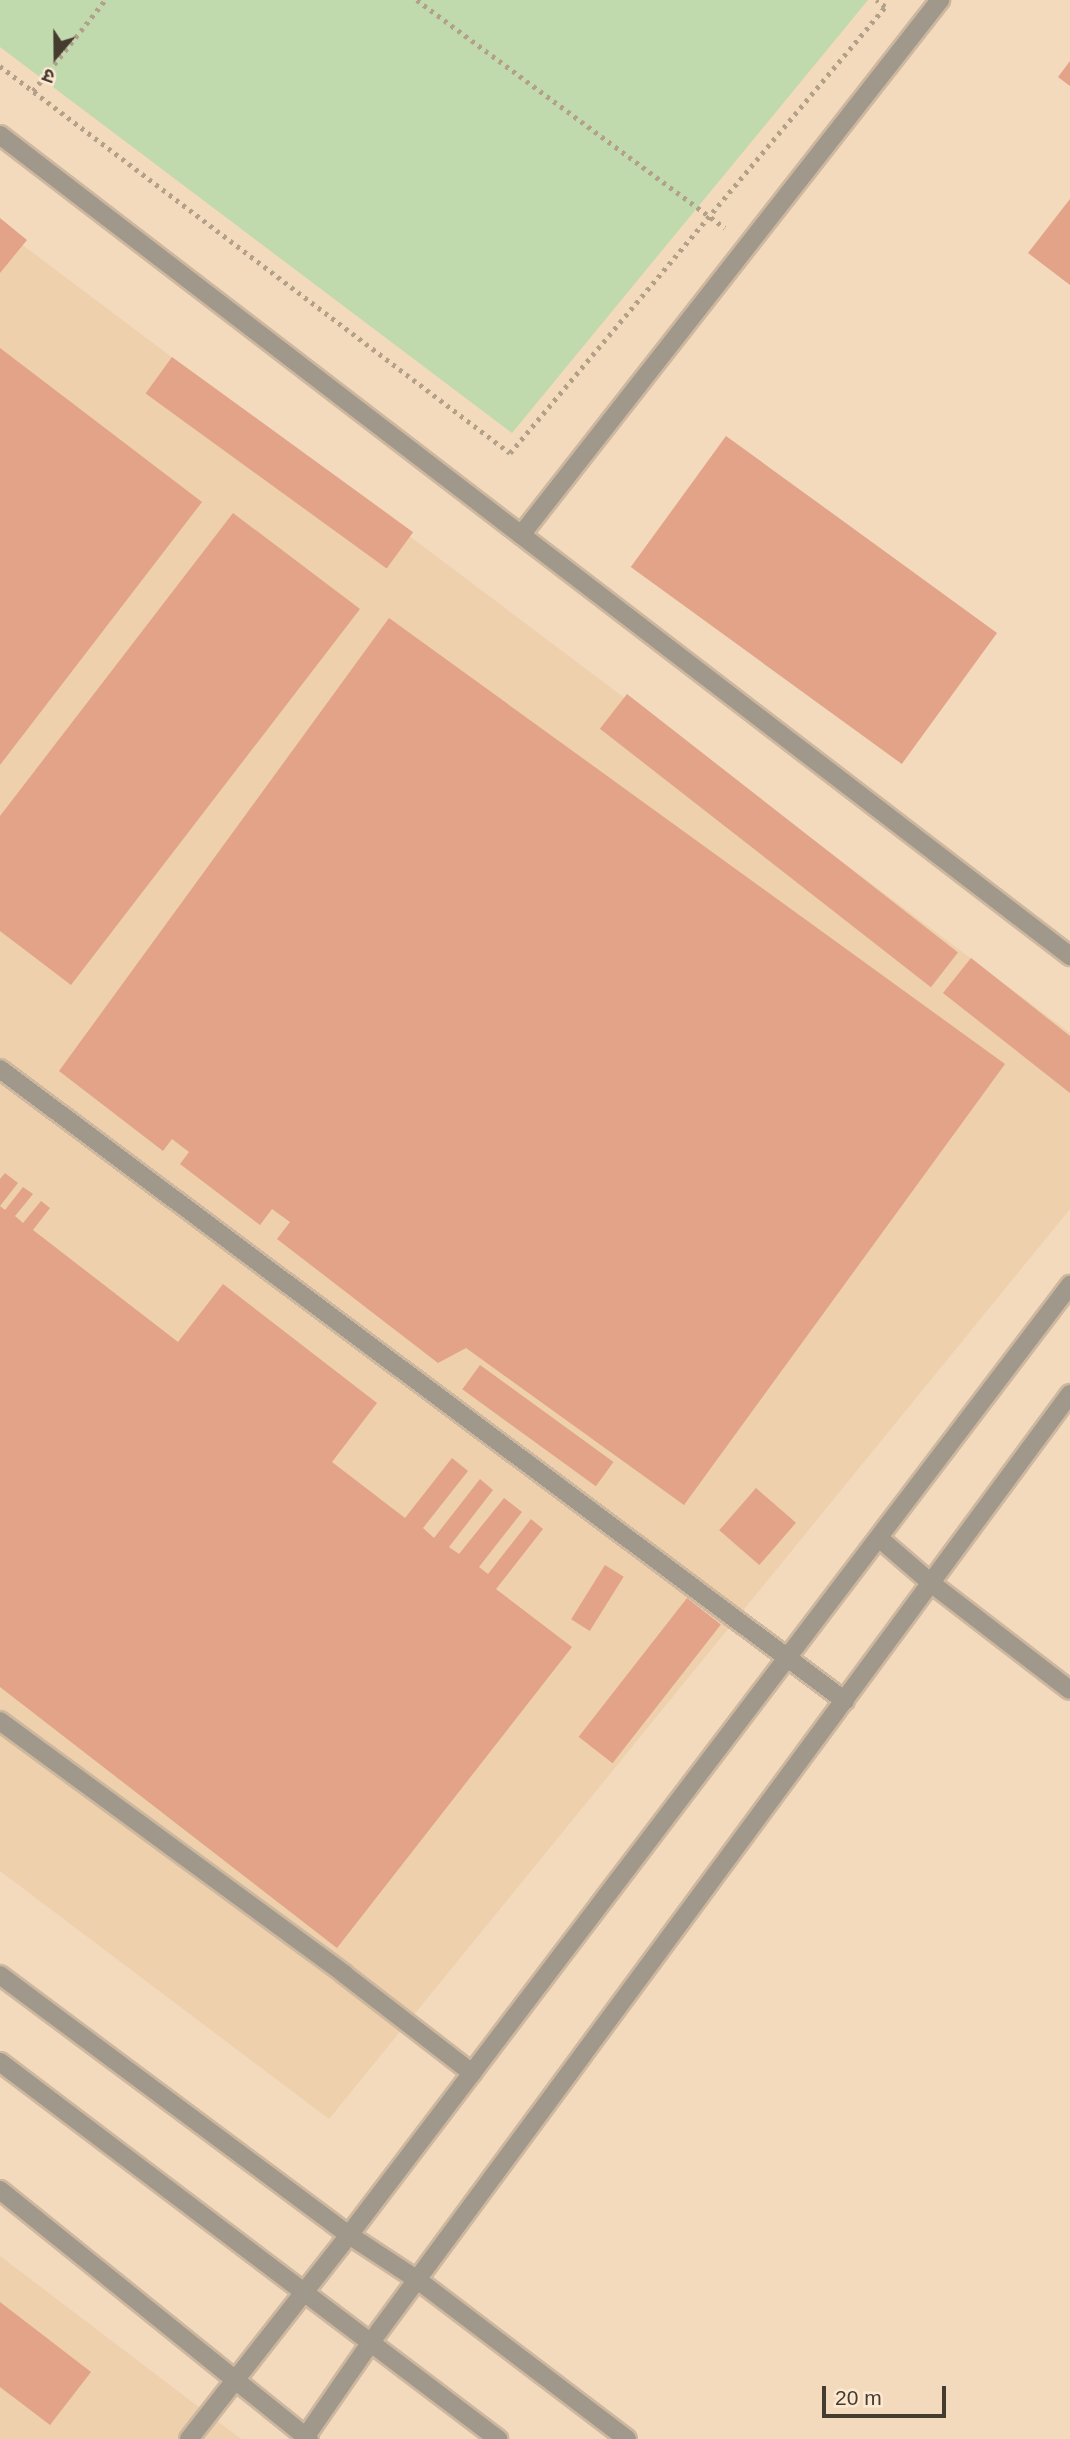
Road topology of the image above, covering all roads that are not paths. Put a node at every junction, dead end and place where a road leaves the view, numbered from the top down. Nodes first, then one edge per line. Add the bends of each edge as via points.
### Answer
1 (940, 0) edge
2 (0, 135) edge
3 (522, 535) junction
4 (1070, 956) edge
5 (0, 1069) edge
6 (1070, 1285) edge
7 (1070, 1394) edge
8 (879, 1538) junction
9 (931, 1583) junction
10 (788, 1658) junction
11 (1070, 1690) edge
12 (845, 1701) junction
13 (0, 1721) edge
14 (0, 1975) edge
15 (0, 2062) edge
16 (471, 2073) junction
17 (0, 2190) edge
18 (349, 2235) junction
19 (419, 2281) junction
20 (304, 2289) junction
21 (371, 2342) junction
22 (235, 2379) junction
23 (307, 2438) edge
24 (189, 2439) edge
25 (498, 2439) edge
26 (627, 2439) edge

1 - 3 street
2 - 3 street
3 - 4 street
5 - 10 street
6 - 8 street
7 - 9 street
8 - 9 street
8 - 10 street
9 - 11 street
9 - 12 street
10 - 12 street
10 - 16 street
12 - 19 street
13 - 16 street
14 - 18 street
15 - 20 street
16 - 18 street
17 - 22 street
18 - 19 street
18 - 20 street
19 - 21 street
19 - 26 street
20 - 21 street
20 - 22 street
21 - 23 street
21 - 25 street
22 - 23 street
22 - 24 street

